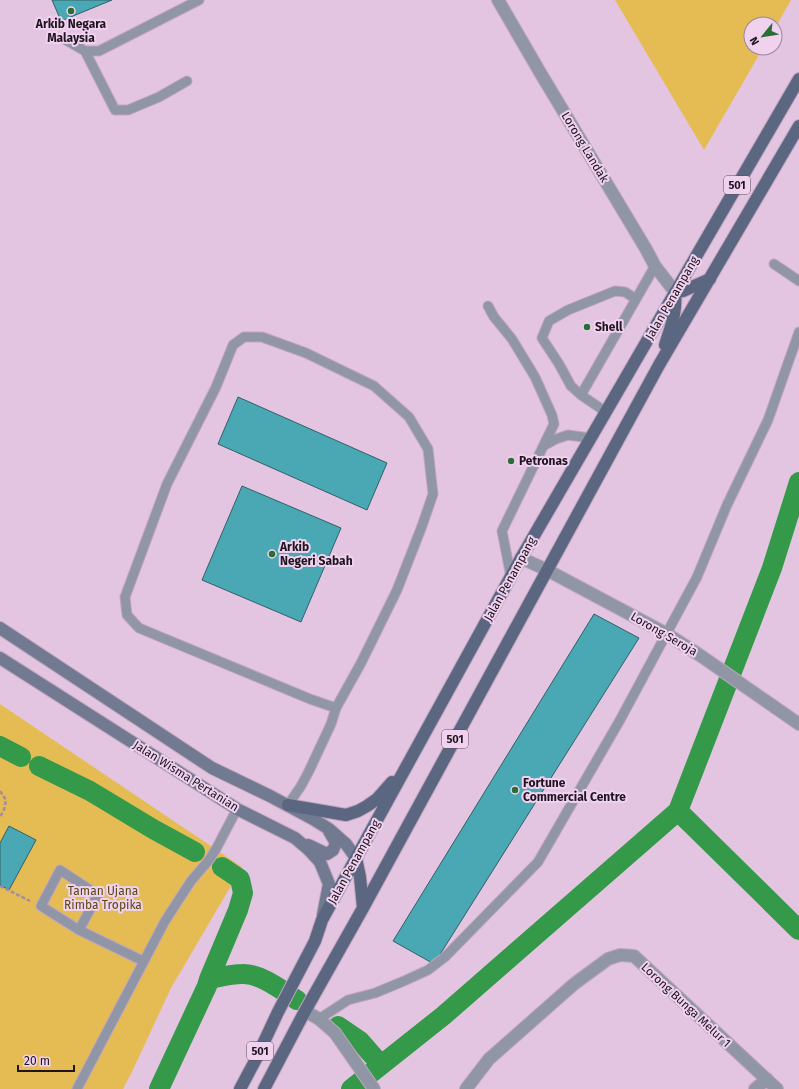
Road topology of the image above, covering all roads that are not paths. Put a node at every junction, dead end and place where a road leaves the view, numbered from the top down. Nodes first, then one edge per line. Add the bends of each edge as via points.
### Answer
1 (199, 0) edge
2 (498, 0) edge
3 (64, 39) dead end
4 (84, 51) junction
5 (799, 79) edge
6 (187, 81) dead end
7 (799, 126) edge
8 (774, 264) dead end
9 (655, 266) junction
10 (710, 279) junction
11 (799, 281) edge
12 (675, 292) junction
13 (636, 299) junction
14 (488, 306) dead end
15 (799, 332) edge
16 (659, 365) junction
17 (581, 395) junction
18 (606, 412) junction
19 (590, 438) junction
20 (544, 445) junction
21 (521, 558) junction
22 (547, 570) junction
23 (511, 577) junction
24 (0, 628) edge
25 (666, 634) junction
26 (0, 658) edge
27 (336, 708) junction
28 (799, 724) edge
29 (406, 768) junction
30 (288, 805) junction
31 (237, 809) junction
32 (329, 829) junction
33 (295, 838) junction
34 (356, 858) junction
35 (363, 908) junction
36 (322, 920) junction
37 (79, 930) junction
38 (143, 961) junction
39 (305, 1011) junction
40 (319, 1019) junction
41 (767, 1079) junction
42 (77, 1089) edge
43 (240, 1089) edge
44 (264, 1089) edge
45 (374, 1089) edge
46 (466, 1089) edge
47 (756, 1089) edge
48 (777, 1089) edge

1 - 4 lane via 99,51
2 - 9 street, Lorong Landak
3 - 4 lane
4 - 6 lane via 115,110 128,110 153,100
5 - 12 main road, Jalan Penampang / 501
7 - 10 main road, Jalan Penampang / 501
8 - 11 lane
9 - 12 street, Lorong Landak
9 - 13 lane
10 - 12 main road
10 - 16 main road, Jalan Penampang / 501
12 - 16 main road via 675,315
12 - 18 main road, Jalan Penampang / 501
13 - 17 lane
13 - 17 lane via 625,292 615,291 568,310 549,321 542,338 571,386
14 - 20 lane via 512,338 552,415 554,424
15 - 25 lane via 768,420 727,505 697,577
16 - 22 main road, Jalan Penampang / 501
17 - 18 lane
18 - 19 main road, Jalan Penampang / 501
19 - 20 lane via 568,435
19 - 21 main road, Jalan Penampang / 501
20 - 23 lane via 502,531
21 - 22 street, Lorong Seroja
21 - 23 main road, Jalan Penampang / 501
22 - 25 street, Lorong Seroja
22 - 35 main road, Jalan Penampang / 501
23 - 29 main road, Jalan Penampang / 501
24 - 30 street, Jalan Wisma Pertanian via 212,768
25 - 28 street, Lorong Seroja
25 - 40 lane via 538,862 445,957 428,970 375,993 348,1000
26 - 31 street, Jalan Wisma Pertanian
27 - 27 lane via 139,628 127,615 125,597 167,484 216,387 233,345 244,337 262,337 306,353 374,386 409,417 428,449 433,494 424,520 397,590
27 - 30 lane via 309,771
29 - 30 main road via 377,799 346,815
29 - 34 main road, Jalan Penampang / 501
30 - 32 street, Jalan Wisma Pertanian
31 - 33 street, Jalan Wisma Pertanian
31 - 38 lane via 216,849 165,921
32 - 33 street via 336,843 333,850 327,854
32 - 34 street, Jalan Wisma Pertanian via 346,844
33 - 36 street, Jalan Wisma Pertanian via 320,862 329,884
34 - 35 main road
34 - 36 main road, Jalan Penampang / 501
35 - 39 main road, Jalan Penampang / 501
36 - 43 main road, Jalan Penampang / 501 via 315,941
37 - 37 lane via 41,906 60,870 98,895
37 - 38 lane
38 - 42 lane
39 - 40 street
39 - 44 main road, Jalan Penampang / 501
40 - 45 street via 335,1033
41 - 46 street, Lorong Bunga Melur 1 via 634,956 620,955 608,959 574,984 489,1059
41 - 47 street
41 - 48 street, Lorong Bunga Melur 1

